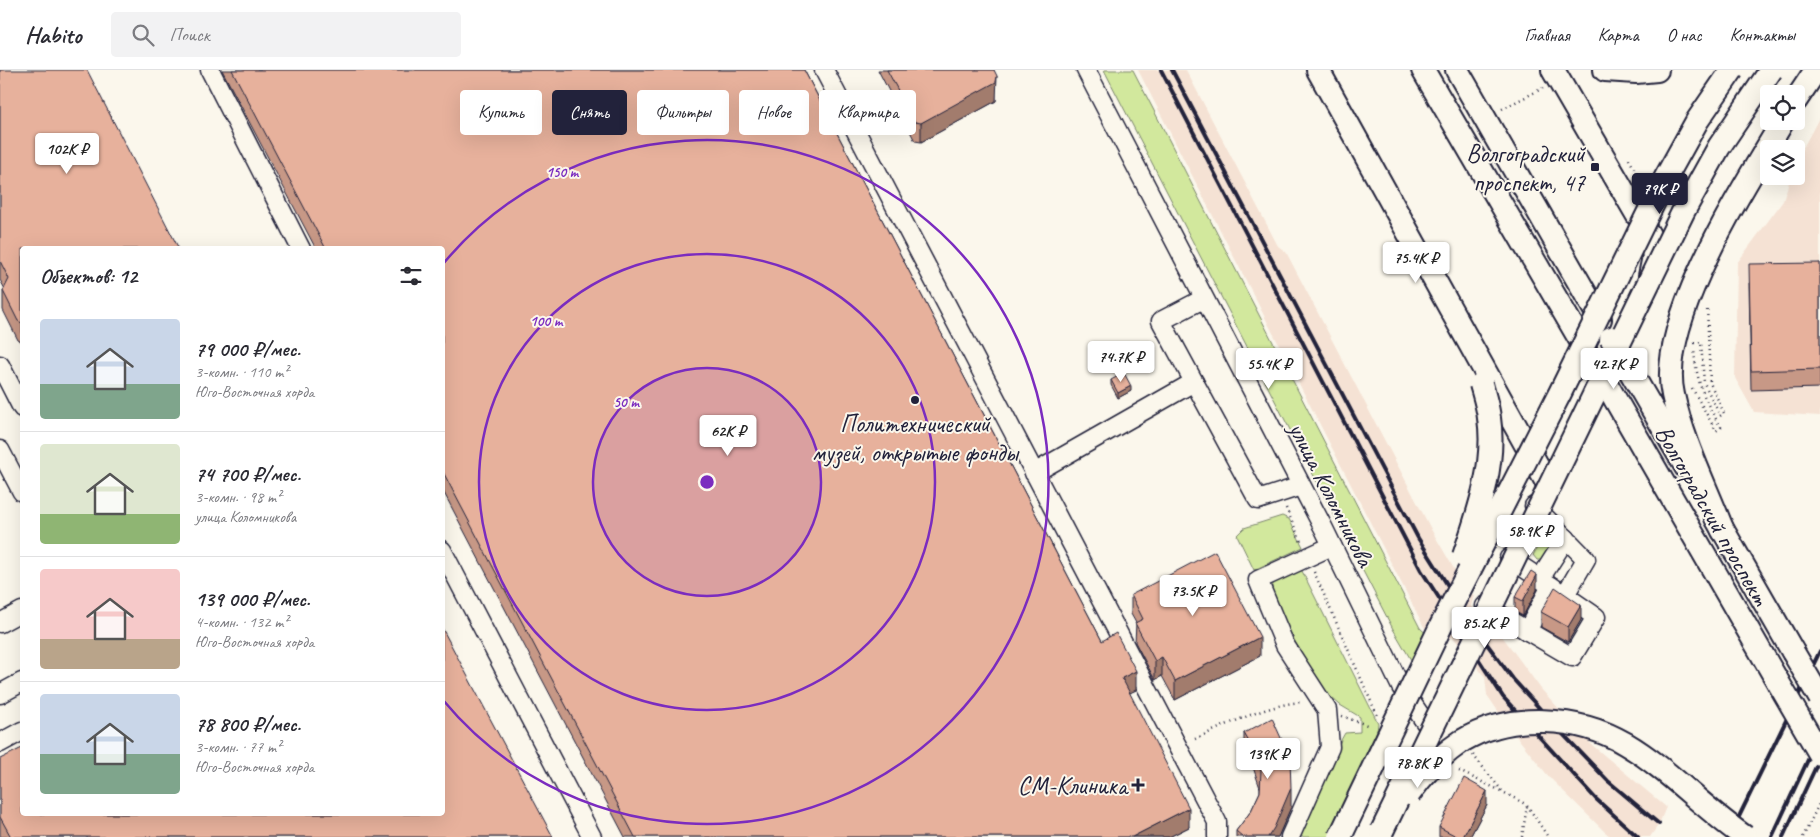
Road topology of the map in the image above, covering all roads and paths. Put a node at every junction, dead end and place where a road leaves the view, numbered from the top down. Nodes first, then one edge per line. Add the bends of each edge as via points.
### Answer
1 (210, 70) edge
2 (824, 70) edge
3 (1086, 70) edge
4 (1304, 70) edge
5 (1318, 70) edge
6 (1457, 70) edge
7 (1472, 70) edge
8 (1606, 70) edge
9 (1657, 70) edge
10 (1732, 70) edge
11 (1771, 70) edge
12 (1816, 70) edge
13 (1425, 74) edge
14 (1551, 77) edge
15 (1805, 86) edge
16 (1502, 109) dead end
17 (1778, 130) edge
18 (1509, 160) junction
19 (299, 246) edge
20 (1707, 298) dead end
21 (1203, 299) junction
22 (0, 365) edge
23 (1194, 382) junction
24 (1681, 390) junction
25 (20, 404) edge
26 (0, 450) edge
27 (1034, 473) junction
28 (1546, 481) junction
29 (1301, 486) junction
30 (20, 488) edge
31 (1280, 493) junction
32 (1534, 506) junction
33 (1723, 531) junction
34 (1566, 538) junction
35 (1332, 546) junction
36 (445, 556) edge
37 (1308, 557) junction
38 (1509, 558) junction
39 (1552, 587) junction
40 (20, 612) edge
41 (1482, 612) junction
42 (0, 623) edge
43 (1440, 628) junction
44 (1527, 631) junction
45 (20, 683) edge
46 (0, 694) edge
47 (1820, 698) edge
48 (1327, 710) junction
49 (1380, 722) dead end
50 (1367, 725) dead end
51 (1427, 725) junction
52 (20, 732) edge
53 (1195, 739) dead end
54 (0, 743) edge
55 (1468, 748) dead end
56 (1820, 754) edge
57 (1459, 771) dead end
58 (1502, 792) junction
59 (1820, 802) edge
60 (1528, 805) junction
61 (1818, 809) edge
62 (1379, 835) edge
63 (592, 837) edge
64 (1217, 837) edge
65 (1290, 837) edge
66 (1340, 837) edge
67 (1522, 837) edge
68 (1548, 837) edge
69 (1745, 837) edge
70 (1803, 837) edge

1 - 19 street
2 - 27 street
3 - 21 street, улица Коломникова
4 - 43 main road, bridge via 1466,354 1490,419 1485,482 1478,514
5 - 28 main road
6 - 18 main road, Волгоградский проспект
7 - 18 main road
8 - 9 main road
10 - 43 main road, bridge via 1666,177
11 - 62 main road, bridge via 1719,147 1683,212
12 - 15 main road
13 - 56 main road, Волгоградский проспект, bridge
14 - 16 path
14 - 28 main road via 1649,235 1654,256 1648,283
17 - 24 main road via 1707,257 1686,307 1674,340 1670,371
18 - 33 main road, Волгоградский проспект, bridge
20 - 24 path via 1710,383 1724,413 1720,416 1704,382 1701,342 1694,343 1696,372 1708,406 1721,427 1716,431
21 - 23 street via 1161,321
21 - 29 street, улица Коломникова
22 - 25 street
23 - 27 street
23 - 31 street via 1258,500
24 - 33 main road via 1685,434
26 - 30 street
27 - 64 street via 1217,822
28 - 32 main road
29 - 31 street
29 - 35 street, улица Коломникова
31 - 37 path
32 - 34 street
32 - 38 main road
33 - 47 main road, Волгоградский проспект, bridge
34 - 39 street
34 - 39 street via 1586,558
35 - 37 street
35 - 51 street, улица Коломникова via 1400,687
36 - 63 street
37 - 48 street via 1258,580 1285,645
37 - 49 path
38 - 39 street
38 - 41 main road
39 - 44 street
39 - 44 street via 1596,617 1572,657
40 - 42 street
41 - 44 street
41 - 51 main road
43 - 66 main road, bridge
45 - 46 street
48 - 50 path
48 - 53 path via 1307,702 1290,703 1238,720
48 - 65 street via 1330,748
51 - 62 main road
52 - 54 street
55 - 58 path
57 - 58 path
58 - 60 path
59 - 61 path
60 - 67 path
60 - 68 path
61 - 70 path
62 - 69 main road, bridge via 1423,774 1464,740 1494,729 1544,721 1601,731 1626,744

